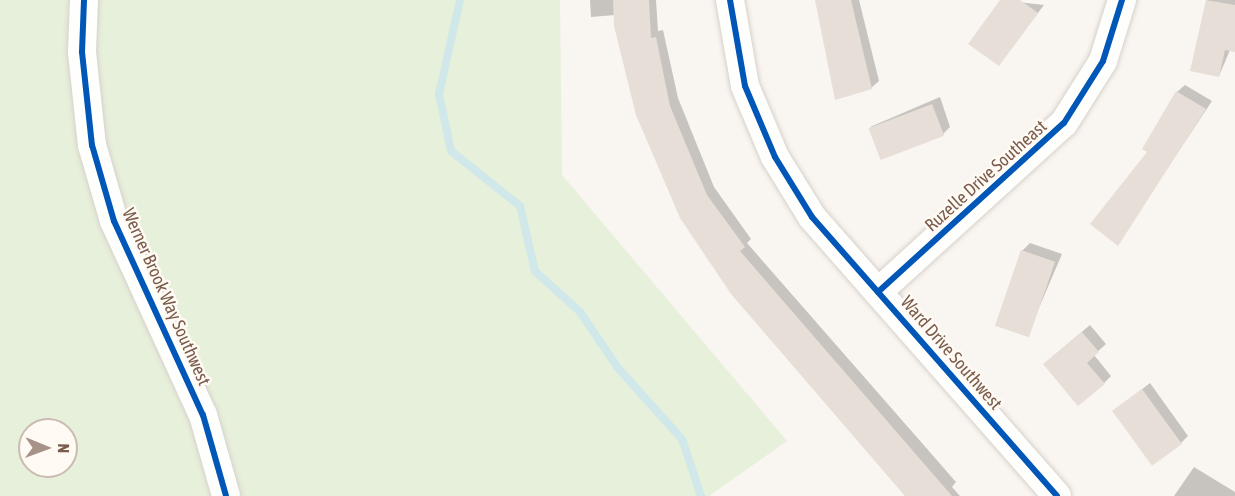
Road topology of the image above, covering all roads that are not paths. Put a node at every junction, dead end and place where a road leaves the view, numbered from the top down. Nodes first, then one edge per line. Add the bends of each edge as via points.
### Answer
1 (84, 0) edge
2 (730, 0) edge
3 (1122, 0) edge
4 (878, 292) junction
5 (226, 496) edge
6 (1057, 496) edge

1 - 5 street, Werner Brook Way Southwest via 82,52 93,144 108,199 203,415
2 - 4 street, Ward Drive Southwest via 746,86 774,157 812,217
3 - 4 street, Ruzelle Drive Southeast via 1103,61 1064,123
4 - 6 street, Ward Drive Southwest

